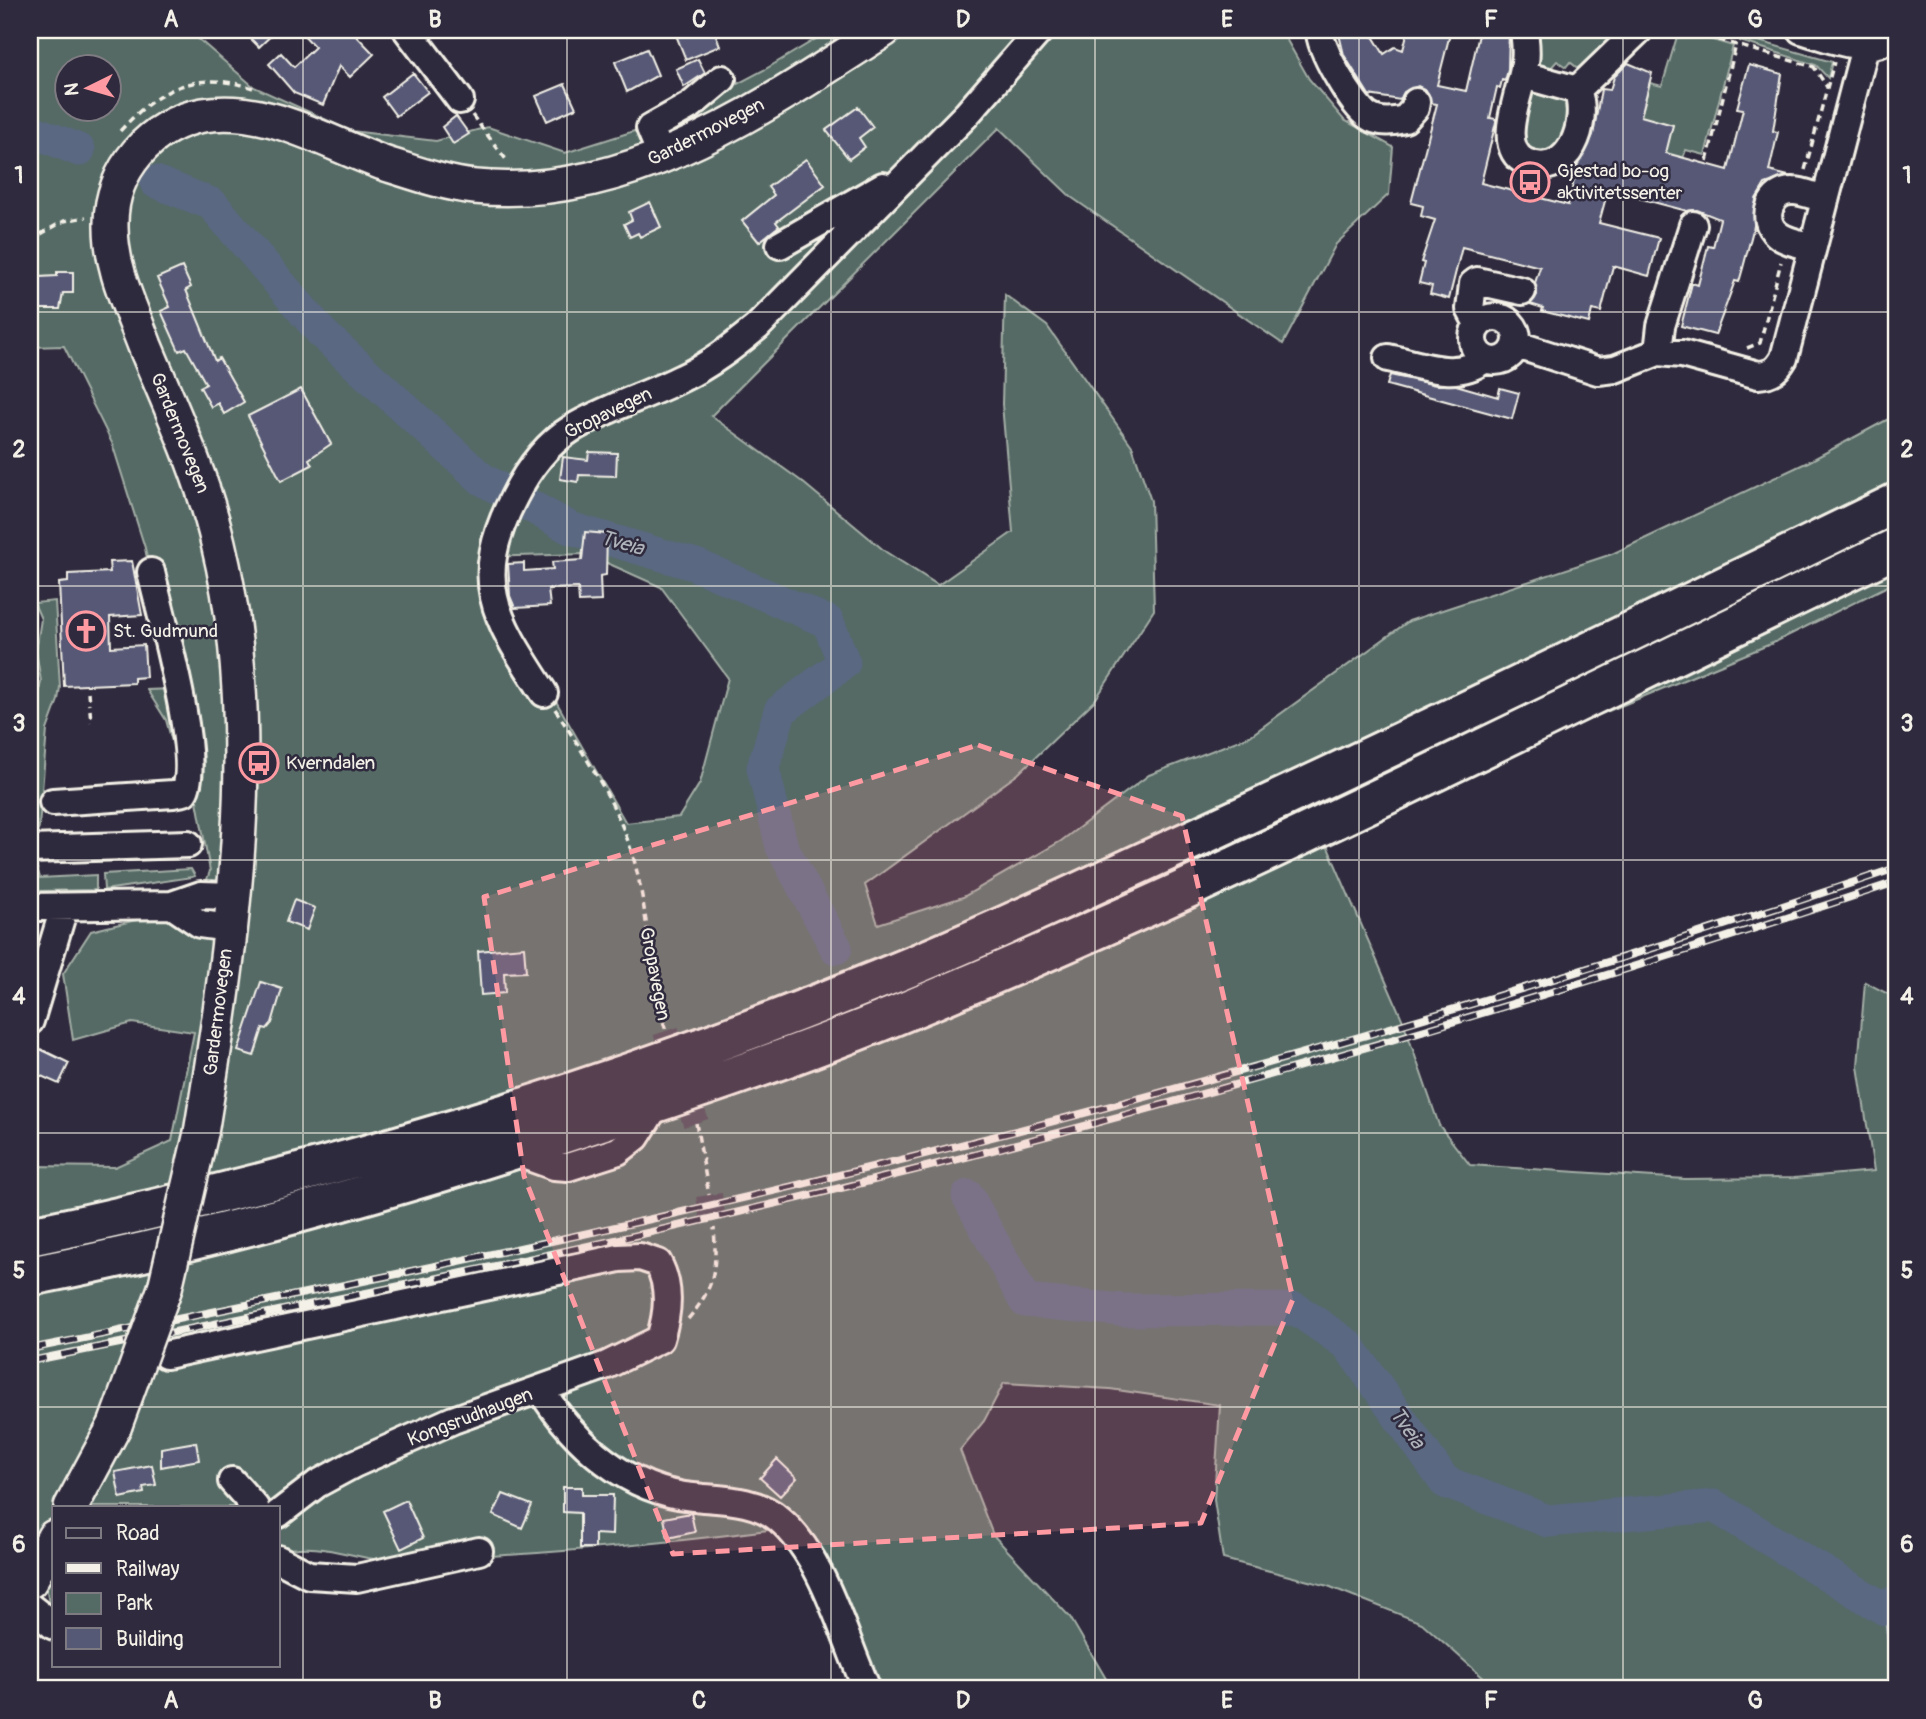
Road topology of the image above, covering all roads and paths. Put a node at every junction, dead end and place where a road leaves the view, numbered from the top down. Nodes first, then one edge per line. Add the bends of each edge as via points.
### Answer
1 (407, 30) edge
2 (884, 30) edge
3 (1040, 30) edge
4 (1320, 30) edge
5 (1524, 30) edge
6 (1639, 30) edge
7 (1684, 30) edge
8 (1801, 30) edge
9 (1896, 34) edge
10 (1736, 45) junction
11 (1865, 47) junction
12 (1523, 75) junction
13 (722, 79) dead end
14 (1827, 87) dead end
15 (1577, 90) junction
16 (262, 91) dead end
17 (460, 100) joint
18 (1416, 102) dead end
19 (116, 135) dead end
20 (663, 157) junction
21 (1707, 161) dead end
22 (498, 166) dead end
23 (901, 182) junction
24 (1825, 199) junction
25 (89, 206) dead end
26 (88, 217) junction
27 (1693, 225) dead end
28 (89, 226) dead end
29 (30, 240) edge
30 (780, 245) dead end
31 (1813, 247) junction
32 (1522, 291) dead end
33 (1478, 324) junction
34 (1517, 345) junction
35 (1658, 352) junction
36 (1388, 358) dead end
37 (1485, 359) junction
38 (1896, 503) edge
39 (1896, 548) edge
40 (151, 572) dead end
41 (88, 692) dead end
42 (544, 693) joint
43 (89, 705) dead end
44 (90, 710) dead end
45 (91, 722) dead end
46 (53, 802) dead end
47 (188, 844) dead end
48 (30, 849) edge
49 (232, 896) junction
50 (172, 905) junction
51 (30, 907) edge
52 (64, 908) junction
53 (229, 928) junction
54 (30, 1021) edge
55 (666, 1031) tunnel mouth
56 (696, 1123) tunnel mouth
57 (709, 1195) tunnel mouth
58 (714, 1228) tunnel mouth
59 (30, 1236) edge
60 (30, 1276) edge
61 (660, 1339) junction
62 (166, 1356) dead end
63 (541, 1390) junction
64 (232, 1481) dead end
65 (72, 1506) edge
66 (254, 1506) edge
67 (280, 1512) edge
68 (52, 1541) edge
69 (480, 1551) dead end
70 (280, 1560) edge
71 (30, 1581) edge
72 (30, 1607) edge
73 (52, 1624) edge
74 (867, 1689) edge

1 - 17 street
2 - 20 main road, Gardermovegen via 811,77
3 - 23 street, Gropavegen
4 - 18 street via 1319,38 1336,72 1367,116 1381,121 1405,119
5 - 12 street
6 - 15 street
7 - 10 path
8 - 11 street
9 - 11 street via 1884,43
10 - 14 path via 1814,67
10 - 21 path
11 - 24 street
12 - 15 street
12 - 15 street via 1509,132 1516,156 1527,163 1550,164 1571,151 1581,112
13 - 20 street via 691,105 650,128
16 - 19 path via 223,82 184,84 150,102
17 - 22 path via 512,168
20 - 49 main road, Gardermovegen via 594,180 554,186 473,187 385,163 284,124 216,113 169,125 149,139 127,166 114,196 110,221 116,266 208,502 230,598 240,734
23 - 30 street via 888,184
23 - 42 street, Gropavegen via 729,350 685,377 563,434 545,449 513,499 492,552 492,594 498,615
24 - 31 street
24 - 31 street via 1793,191 1777,196 1769,209 1774,231
25 - 26 path
26 - 28 path
26 - 29 path via 64,221
27 - 35 street via 1661,326
31 - 35 street via 1784,358 1770,374
32 - 33 street via 1477,281 1473,284 1470,309
33 - 34 street via 1492,317 1506,319 1516,329
33 - 37 street via 1472,340
34 - 35 street via 1598,370 1615,369
34 - 37 street via 1508,358
36 - 37 street via 1456,372 1470,370
38 - 59 highway via 1306,787 881,979 743,1032 443,1131 176,1205
39 - 60 highway via 1044,953 821,1045 512,1151 169,1248
40 - 46 street via 182,713 188,785 184,792 173,794
41 - 43 path
42 - 55 path, Gropavegen via 588,760 628,841
44 - 45 path
47 - 48 street
49 - 50 street via 201,895
49 - 53 main road, Gardermovegen
50 - 52 street
50 - 53 street via 200,924
51 - 52 street
52 - 54 street
53 - 65 main road, Gardermovegen, bridge via 201,1133 165,1288 115,1425
56 - 57 path
58 - 61 path via 717,1264 704,1300 689,1319
61 - 62 street via 666,1319 667,1282 658,1263 629,1258
61 - 63 street
63 - 67 street, Kongsrudhaugen via 453,1420 354,1464 317,1484
63 - 74 street, Kongsrudhaugen via 573,1436 672,1503 729,1499 780,1520 811,1559
64 - 66 street
68 - 71 main road
69 - 70 street via 357,1578 309,1575
72 - 73 street

